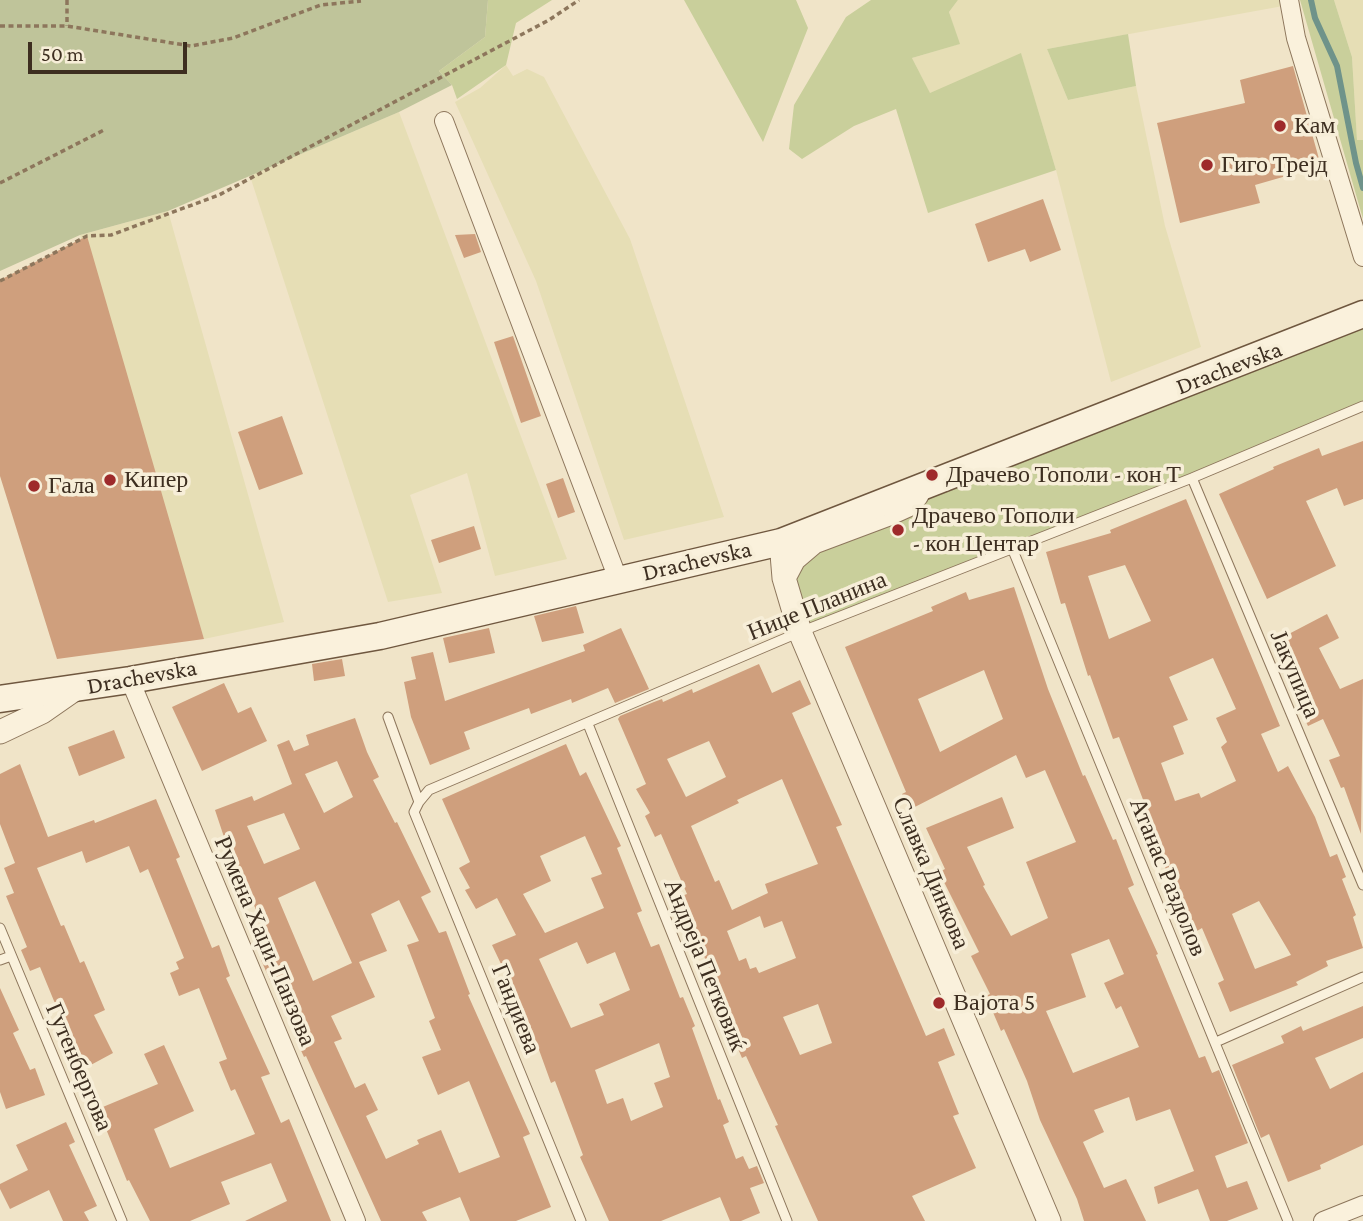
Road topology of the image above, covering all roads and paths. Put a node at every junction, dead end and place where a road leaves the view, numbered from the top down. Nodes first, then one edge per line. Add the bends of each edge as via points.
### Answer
1 (67, 0) edge
2 (579, 0) edge
3 (1289, 0) edge
4 (361, 1) edge
5 (0, 26) edge
6 (67, 26) junction
7 (444, 121) dead end
8 (104, 130) dead end
9 (0, 183) edge
10 (1363, 257) edge
11 (0, 281) edge
12 (1363, 314) edge
13 (1363, 406) edge
14 (1192, 478) junction
15 (928, 485) junction
16 (781, 542) junction
17 (1012, 548) junction
18 (784, 578) junction
19 (618, 579) junction
20 (800, 632) junction
21 (130, 680) junction
22 (75, 689) junction
23 (0, 699) edge
24 (388, 718) dead end
25 (588, 724) junction
26 (0, 732) edge
27 (419, 802) junction
28 (414, 812) joint
29 (1363, 885) edge
30 (0, 928) edge
31 (11, 956) junction
32 (0, 960) edge
33 (1363, 977) edge
34 (1216, 1042) junction
35 (1363, 1205) edge
36 (122, 1221) edge
37 (356, 1221) edge
38 (581, 1221) edge
39 (787, 1221) edge
40 (1049, 1221) edge
41 (1288, 1221) edge
42 (1323, 1221) edge

1 - 6 path
2 - 11 path via 219,195 111,236 87,236
3 - 10 street via 1296,38
4 - 6 path via 321,5 233,38 191,46
5 - 6 path
7 - 19 street
8 - 9 path
12 - 15 main road, Drachevska
13 - 14 lane, Ниџе Планина
14 - 17 lane, Ниџе Планина
14 - 29 lane, Јакупица
15 - 16 main road, Drachevska
15 - 18 street via 908,505 814,542 794,559
16 - 18 street, Славка Динкова
16 - 19 main road, Drachevska
17 - 20 lane, Ниџе Планина
17 - 34 lane, Атанас Раздолов
18 - 20 street, Славка Динкова
19 - 21 main road, Drachevska via 380,636
20 - 25 lane, Ниџе Планина
20 - 40 street, Славка Динкова
21 - 22 main road, Drachevska
21 - 37 street, Румена Хаџи-Панзова
22 - 23 main road, Drachevska
22 - 26 street via 42,712
24 - 27 lane
25 - 27 lane, Ниџе Планина via 429,790
25 - 39 lane, Андреја Петковиќ
27 - 28 lane, Ниџе Планина
28 - 38 lane, Гандиева
30 - 31 lane, Гутенбергова
31 - 32 lane
31 - 36 lane, Гутенбергова
33 - 34 lane
34 - 41 lane, Атанас Раздолов
35 - 42 street

